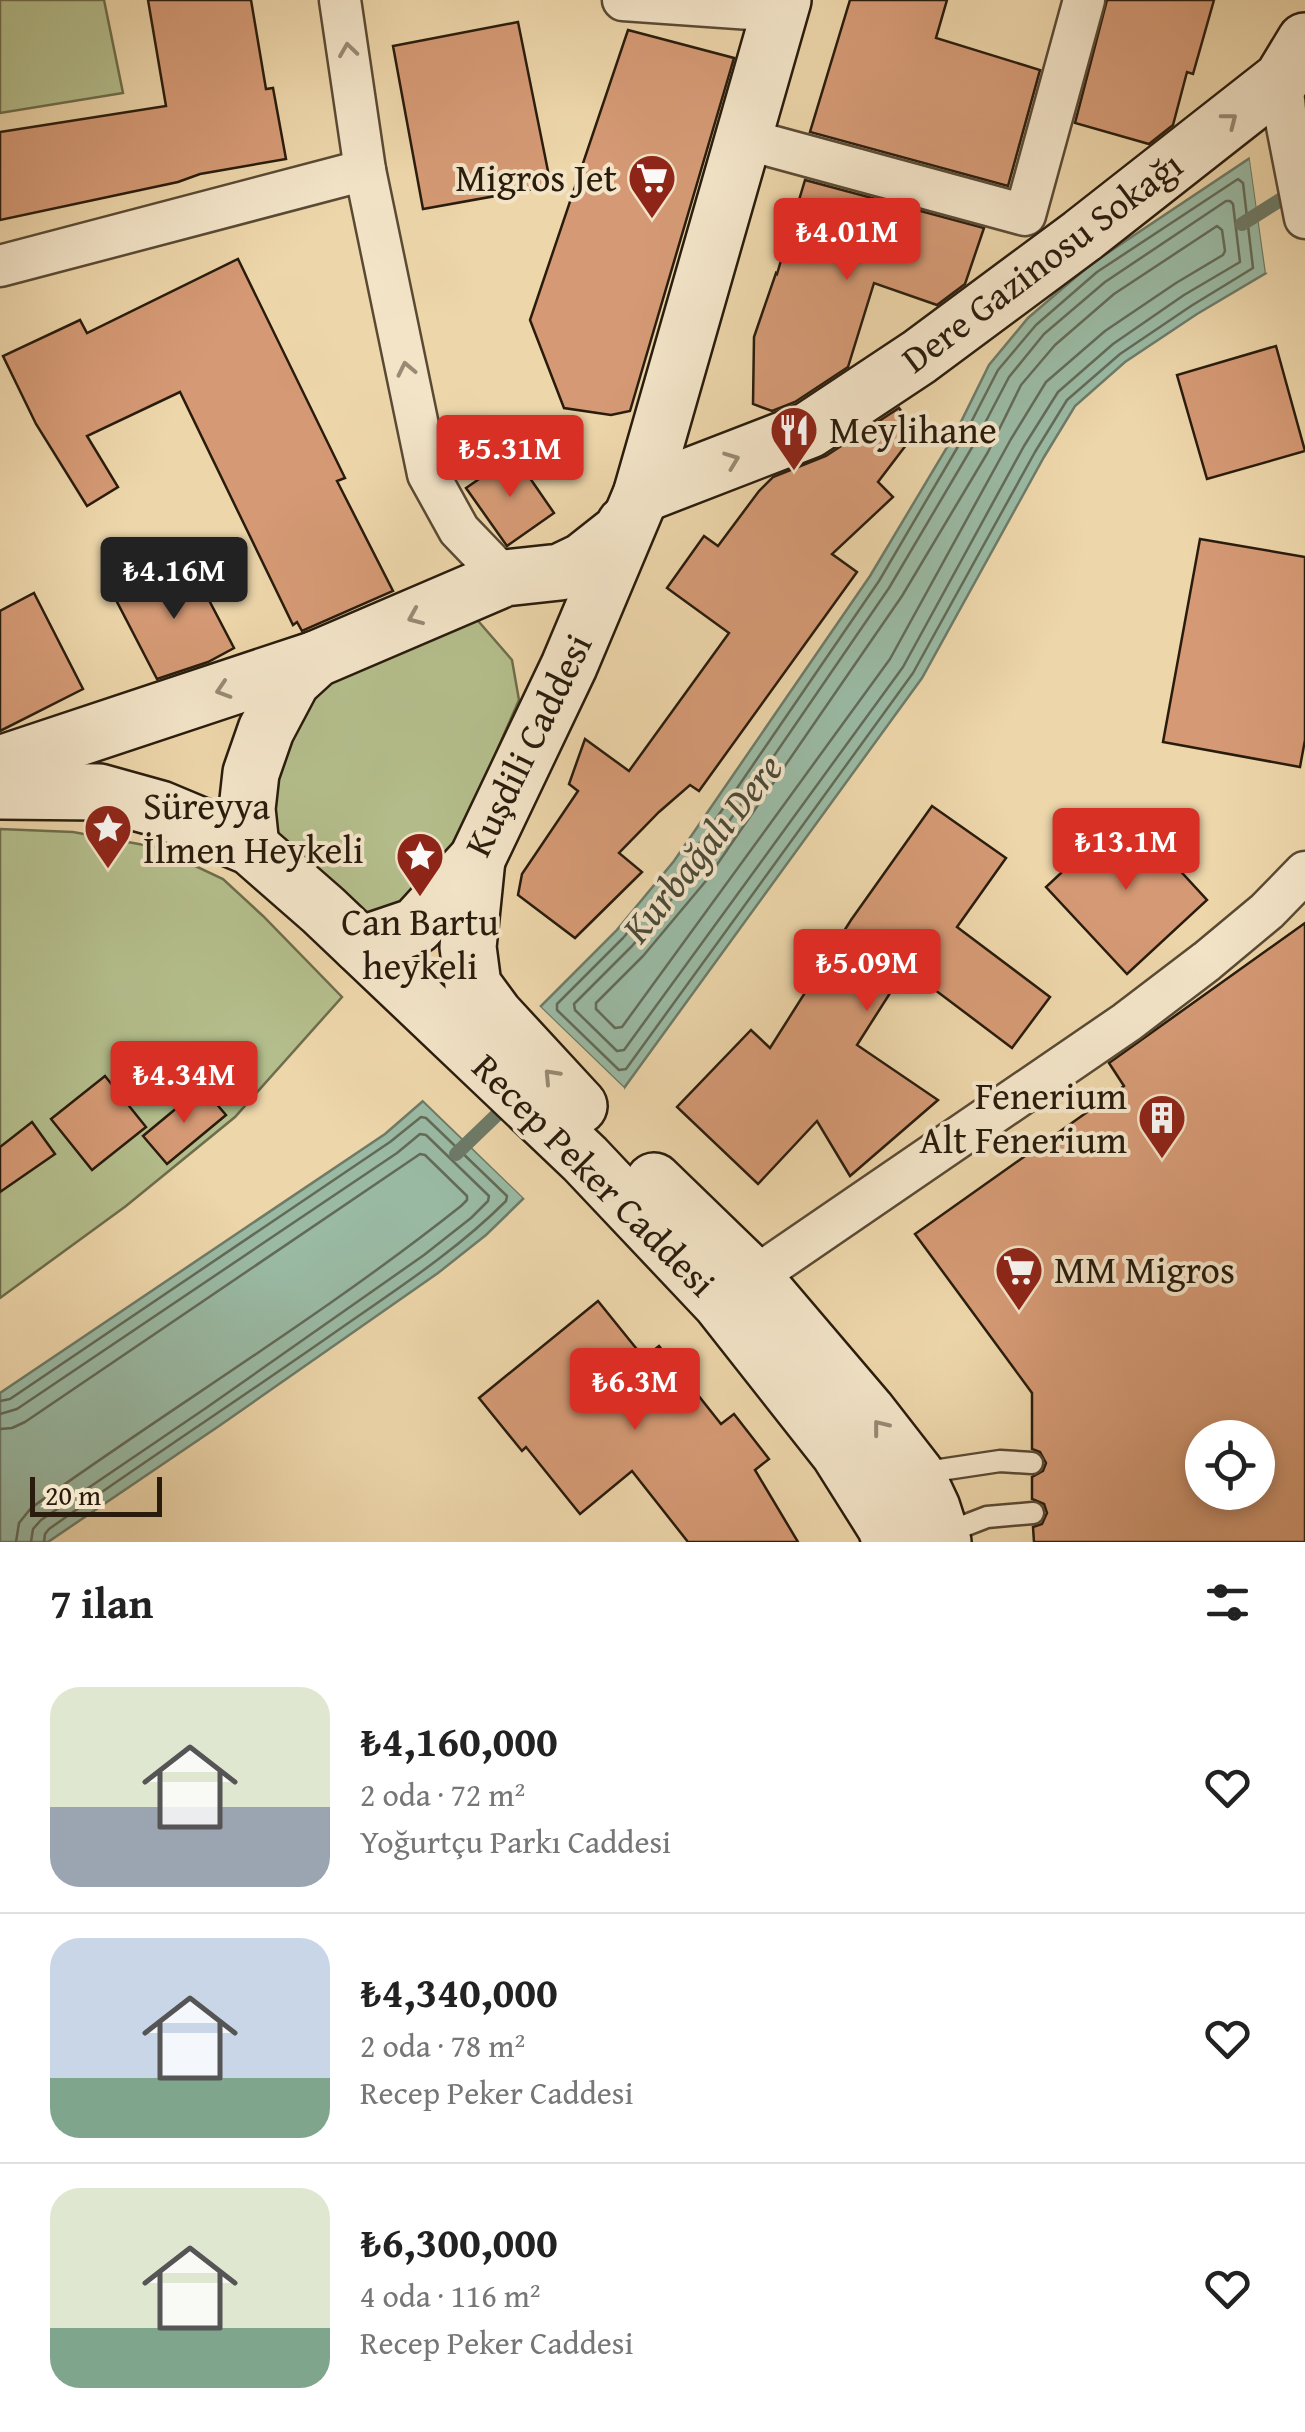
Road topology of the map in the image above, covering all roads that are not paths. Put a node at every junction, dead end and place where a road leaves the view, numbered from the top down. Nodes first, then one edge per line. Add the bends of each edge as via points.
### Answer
1 (340, 0) edge
2 (622, 0) edge
3 (1084, 0) edge
4 (781, 6) edge
5 (1291, 80) edge
6 (745, 138) junction
7 (365, 170) junction
8 (1025, 215) junction
9 (1305, 218) edge
10 (1082, 236) junction
11 (0, 266) edge
12 (642, 496) junction
13 (505, 578) junction
14 (316, 659) junction
15 (568, 666) junction
16 (0, 764) edge
17 (0, 791) edge
18 (250, 847) junction
19 (477, 859) junction
20 (1305, 872) edge
21 (360, 944) junction
22 (479, 1029) junction
23 (736, 1289) junction
24 (1032, 1462) dead end
25 (916, 1474) junction
26 (1032, 1513) dead end
27 (925, 1540) edge

7 -> 1 street
2 - 4 street
3 - 8 street
4 - 6 main road, Kuşdili Caddesi
5 - 9 street
10 -> 5 main road, Dere Gazinosu Sokağı
6 - 8 street
6 - 12 main road, Kuşdili Caddesi
7 - 11 street
13 -> 7 street via 459,530 428,474
8 - 10 street
12 -> 10 main road, Dere Gazinosu Sokağı via 809,430
12 - 13 main road, Kuşdili Caddesi via 621,532 583,561 560,572
12 - 15 main road, Kuşdili Caddesi
13 -> 14 main road, Kuşdili Caddesi
13 - 15 main road via 549,612
14 -> 16 main road, Kuşdili Caddesi
14 - 18 main road via 292,682 266,730 247,809
15 - 19 main road, Kuşdili Caddesi
17 - 18 main road, Recep Peker Caddesi via 100,792
18 - 21 main road, Recep Peker Caddesi
19 - 21 main road, Kuşdili Caddesi via 416,926
19 - 22 main road, Recep Peker Caddesi via 468,947
20 - 23 street via 1267,911 1127,1022
21 - 22 main road, Recep Peker Caddesi
22 - 23 main road, Recep Peker Caddesi
25 -> 23 main road, Recep Peker Caddesi via 867,1410
23 - 27 main road, Recep Peker Caddesi via 885,1526
24 - 25 lane via 1000,1460
25 - 27 main road, Recep Peker Caddesi via 932,1508
26 - 27 lane via 988,1517

